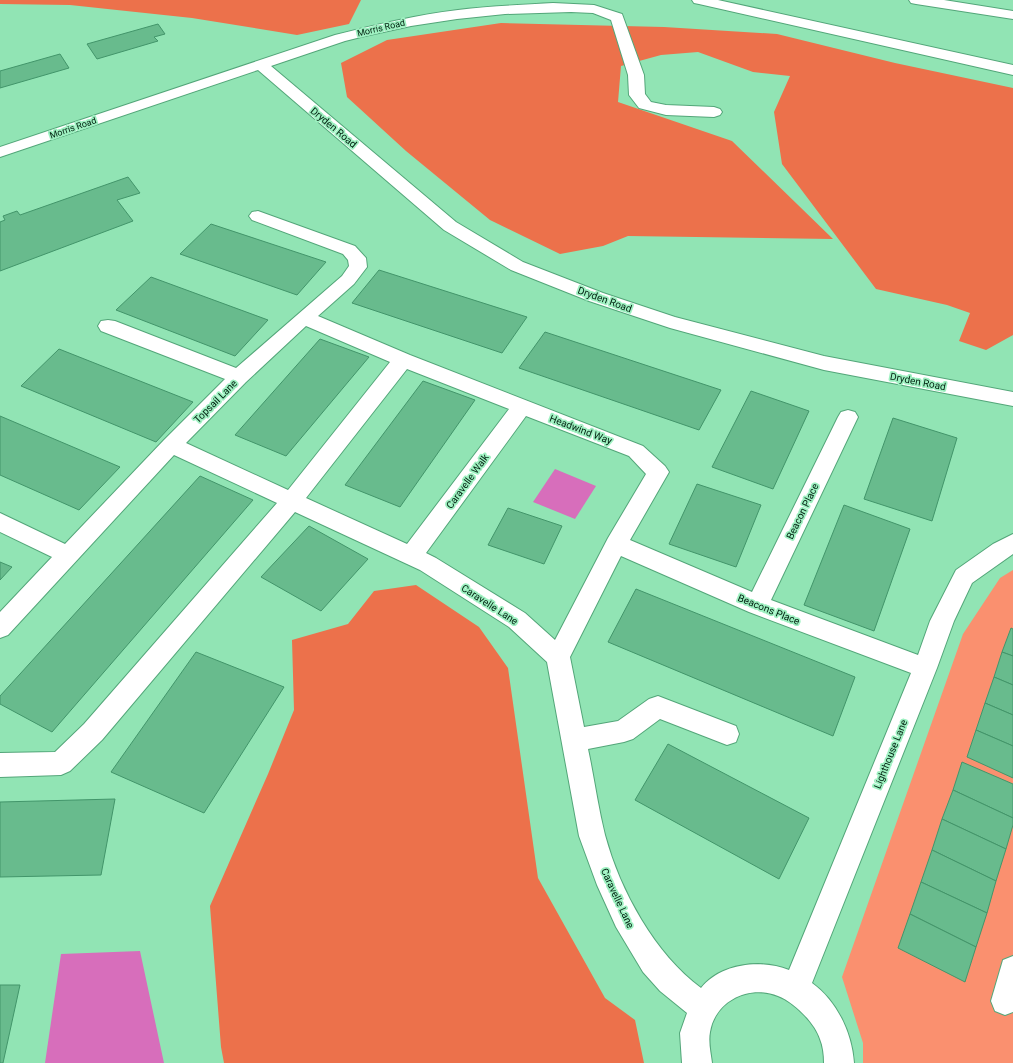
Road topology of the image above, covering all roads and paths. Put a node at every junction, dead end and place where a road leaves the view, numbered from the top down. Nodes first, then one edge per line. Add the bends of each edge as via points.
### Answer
1 (699, 0) edge
2 (916, 0) edge
3 (1013, 15) edge
4 (261, 64) junction
5 (1013, 70) edge
6 (714, 112) dead end
7 (0, 152) edge
8 (258, 216) dead end
9 (304, 318) junction
10 (108, 326) dead end
11 (403, 360) junction
12 (239, 377) junction
13 (1013, 399) edge
14 (522, 406) junction
15 (848, 418) dead end
16 (171, 445) junction
17 (292, 501) junction
18 (0, 522) edge
19 (1013, 543) edge
20 (616, 544) junction
21 (68, 555) junction
22 (411, 556) junction
23 (757, 605) junction
24 (0, 628) edge
25 (558, 657) junction
26 (925, 668) junction
27 (727, 734) dead end
28 (573, 740) junction
29 (0, 765) edge
30 (1013, 970) edge
31 (796, 988) junction
32 (1005, 1001) dead end
33 (703, 1007) junction
34 (697, 1063) edge
35 (839, 1063) edge

1 - 5 main road
2 - 3 main road
4 - 6 main road, Morris Road via 340,38 437,16 491,10 593,9 617,17 636,75 637,96 645,105 666,110
4 - 7 main road, Morris Road
4 - 13 main road, Dryden Road via 450,226 517,266 596,297 677,324 824,363
8 - 9 main road, Topsail Lane via 349,250 357,258 358,267 348,280
9 - 11 main road, Headwind Way
9 - 12 main road, Topsail Lane
10 - 12 main road
11 - 14 main road, Headwind Way
11 - 17 main road
12 - 16 main road, Topsail Lane
14 - 20 main road, Headwind Way via 636,451 658,472
14 - 22 main road, Caravelle Walk
15 - 23 main road, Beacon Place
16 - 17 main road, Caravelle Lane
16 - 21 main road, Topsail Lane
17 - 22 main road, Caravelle Lane
17 - 29 main road via 93,732 60,763
18 - 21 main road
19 - 26 main road, Lighthouse Lane via 964,577 942,621
20 - 23 main road, Beacons Place
20 - 25 main road, Headwind Way
21 - 24 main road, Topsail Lane
22 - 25 main road, Caravelle Lane via 517,620
23 - 26 main road, Beacons Place
25 - 28 main road, Caravelle Lane
26 - 31 main road, Lighthouse Lane
27 - 28 main road via 658,707 624,730
28 - 33 main road, Caravelle Lane via 592,836 625,918 653,962 666,977
30 - 32 main road
31 - 33 main road via 775,979 754,977 734,981 716,991
31 - 35 main road via 816,1004 831,1026 839,1052
33 - 34 main road via 695,1028 694,1050

